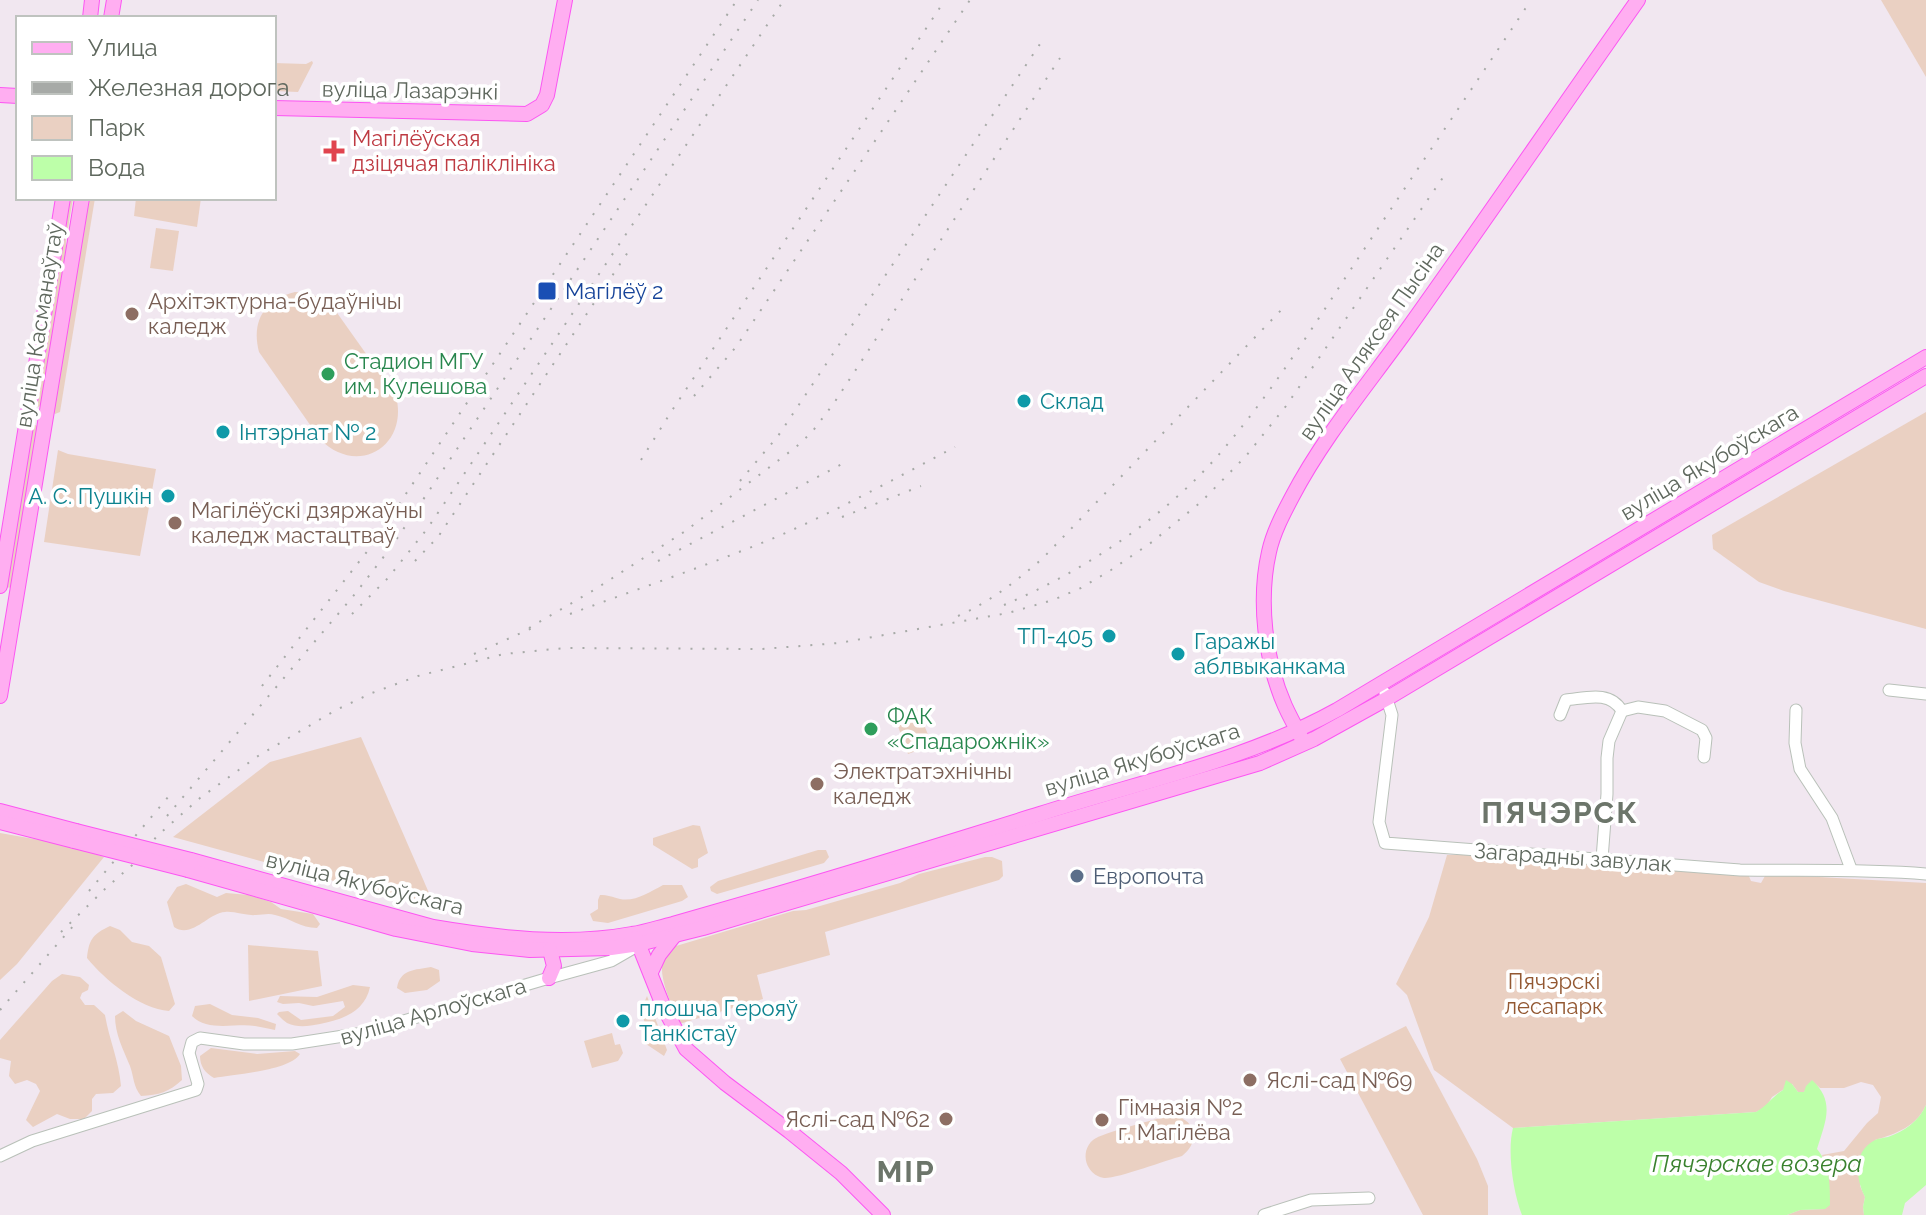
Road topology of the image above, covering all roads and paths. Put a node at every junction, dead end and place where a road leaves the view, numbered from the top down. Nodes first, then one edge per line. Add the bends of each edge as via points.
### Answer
1 (565, 0) edge
2 (1638, 0) edge
3 (276, 108) edge
4 (63, 200) edge
5 (82, 200) edge
6 (1926, 357) edge
7 (1926, 376) edge
8 (0, 586) edge
9 (1379, 684) junction
10 (1889, 690) dead end
11 (1926, 694) edge
12 (0, 696) edge
13 (1388, 698) junction
14 (1796, 710) dead end
15 (1622, 711) junction
16 (1560, 715) dead end
17 (1297, 730) junction
18 (1305, 744) junction
19 (1704, 757) dead end
20 (3, 817) edge
21 (1602, 859) junction
22 (1851, 869) junction
23 (1926, 874) edge
24 (674, 936) junction
25 (633, 944) junction
26 (548, 945) junction
27 (651, 972) junction
28 (549, 978) junction
29 (0, 1156) edge
30 (1369, 1198) dead end
31 (883, 1215) edge
32 (1264, 1215) edge

1 - 3 main road, вуліца Лазарэнкі via 547,95 527,114
2 - 17 main road, вуліца Аляксея Пысіна via 1331,433 1278,524 1269,552 1264,623 1284,705
4 - 8 main road, вуліца Касманаўтаў
5 - 12 main road, вуліца Касманаўтаў
6 - 9 main road, вуліца Якубоўскага
7 - 13 main road, вуліца Якубоўскага
9 - 13 street
9 - 17 main road, вуліца Якубоўскага
10 - 11 street
13 - 18 main road, вуліца Якубоўскага
13 - 21 street, Загарадны завулак via 1392,715 1379,822 1385,843
14 - 22 street via 1800,769 1832,818
15 - 16 street via 1603,696 1566,700
15 - 19 street via 1665,711 1702,730
15 - 21 street via 1609,741
17 - 18 main road, вуліца Аляксея Пысіна
17 - 25 main road, вуліца Якубоўскага via 1242,752
18 - 24 main road, вуліца Якубоўскага via 1260,763
20 - 26 main road, вуліца Якубоўскага, bridge via 433,927
21 - 22 street, Загарадны завулак via 1740,870
22 - 23 street, Загарадны завулак
24 - 25 main road, вуліца Якубоўскага
24 - 27 main road
25 - 26 main road, вуліца Якубоўскага
25 - 26 main road, вуліца Якубоўскага via 608,937
25 - 27 main road
25 - 28 street via 611,961
26 - 28 main road via 554,966
27 - 31 main road via 686,1049 841,1173
28 - 29 street, вуліца Арлоўскага via 329,1040 244,1044 200,1038 189,1047 196,1090 32,1141
30 - 32 street via 1311,1200

